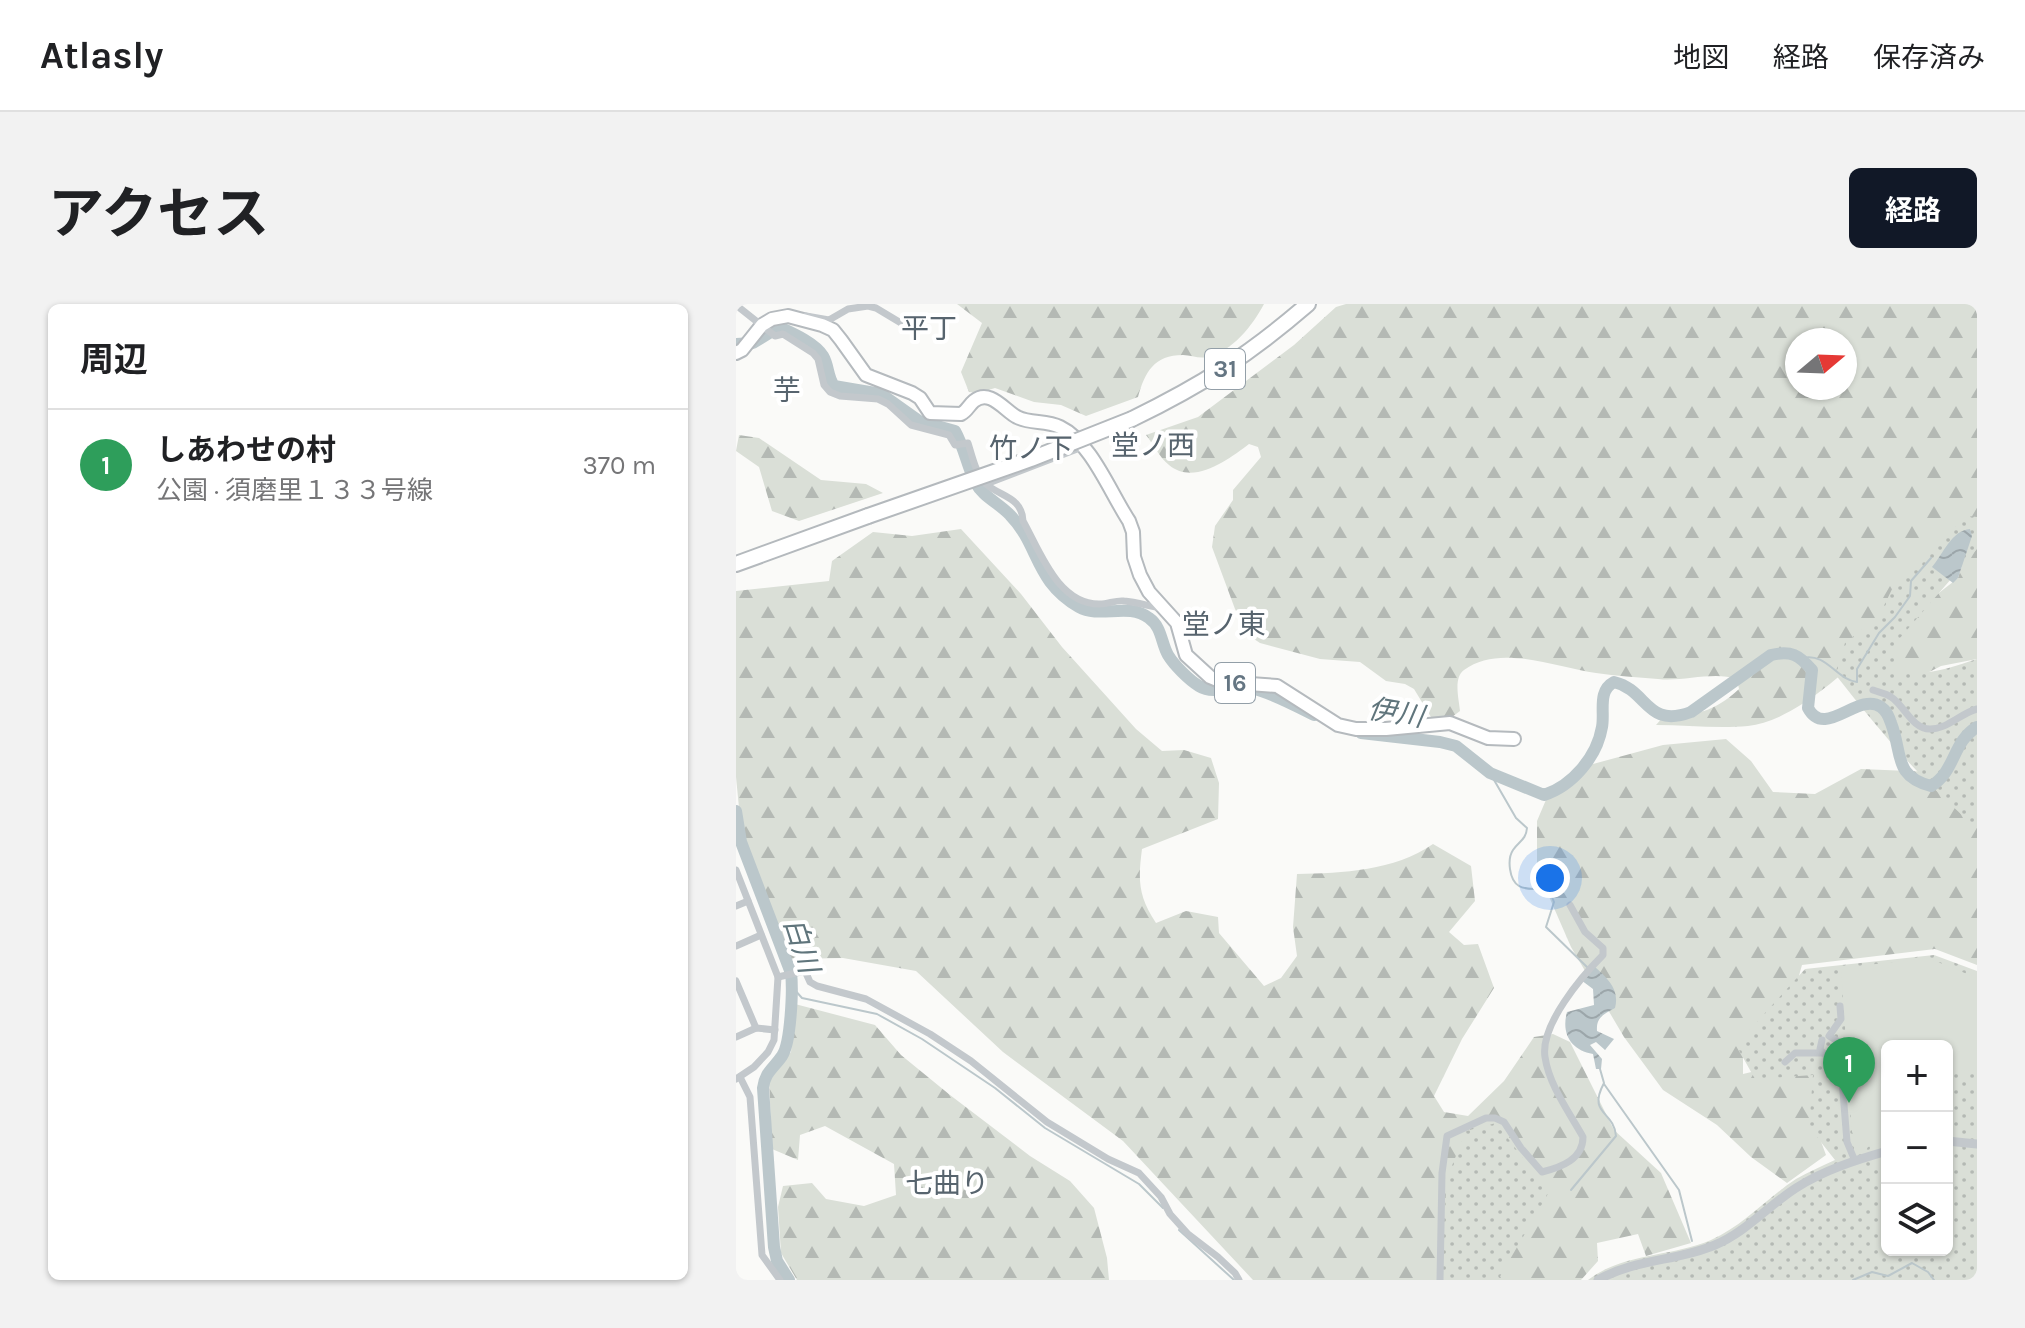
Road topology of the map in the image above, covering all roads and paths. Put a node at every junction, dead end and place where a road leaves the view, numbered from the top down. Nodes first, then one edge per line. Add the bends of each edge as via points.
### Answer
1 (1295, 304) edge
2 (1308, 304) edge
3 (736, 305) edge
4 (788, 316) junction
5 (762, 325) junction
6 (911, 329) dead end
7 (739, 352) edge
8 (1130, 416) junction
9 (1085, 446) junction
10 (986, 484) junction
11 (867, 512) junction
12 (736, 555) edge
13 (736, 564) edge
14 (1163, 609) junction
15 (1873, 690) dead end
16 (1977, 709) edge
17 (1514, 739) dead end
18 (736, 870) edge
19 (748, 901) junction
20 (1570, 905) dead end
21 (736, 906) edge
22 (761, 935) junction
23 (736, 946) edge
24 (778, 977) junction
25 (736, 981) edge
26 (1840, 1006) dead end
27 (756, 1028) junction
28 (775, 1030) junction
29 (736, 1037) edge
30 (1826, 1037) junction
31 (1840, 1048) junction
32 (1823, 1053) junction
33 (1785, 1062) dead end
34 (738, 1078) edge
35 (1953, 1142) edge
36 (1977, 1144) edge
37 (1881, 1153) edge
38 (1855, 1161) junction
39 (780, 1280) edge
40 (1239, 1280) edge
41 (1440, 1280) edge
42 (1598, 1280) edge

1 - 8 highway, 31 via 1212,368
2 - 8 highway, 31 via 1192,390
3 - 5 street
4 - 5 main road
4 - 6 street via 829,320 868,306
4 - 9 main road, 16 via 833,330 866,375 912,393 930,413 953,416 973,401 989,399 1016,417 1060,427
5 - 7 main road
5 - 10 street via 813,353 830,392 878,399 911,425 949,435 955,445 968,443
8 - 11 highway, 31
9 - 10 street
9 - 14 main road, 16 via 1129,521 1140,575
10 - 14 street via 1017,502 1055,580 1069,592 1086,602 1122,600
11 - 12 highway, 31
11 - 13 highway, 31
14 - 17 main road, 16 via 1177,623 1186,655 1210,677 1277,686 1338,725 1386,729 1450,723 1488,738
15 - 16 street via 1891,696 1921,727 1931,729
18 - 19 street
19 - 21 street
19 - 22 street
20 - 41 street via 1603,955 1569,993 1544,1052 1583,1147 1579,1155 1542,1172 1504,1122 1495,1118 1447,1136
22 - 23 street
22 - 24 street
24 - 28 street
24 - 40 street via 805,971 817,986 866,999 930,1034 1047,1122 1139,1173 1188,1234
25 - 27 street
26 - 30 street via 1841,1019
27 - 28 street
27 - 29 street
28 - 34 street via 768,1052
30 - 31 street via 1839,1042
30 - 32 street
31 - 32 street
31 - 38 street via 1847,1142
32 - 33 street via 1795,1053
34 - 39 street via 750,1097 762,1255
35 - 36 street
37 - 38 street
38 - 42 street via 1796,1188 1730,1238

